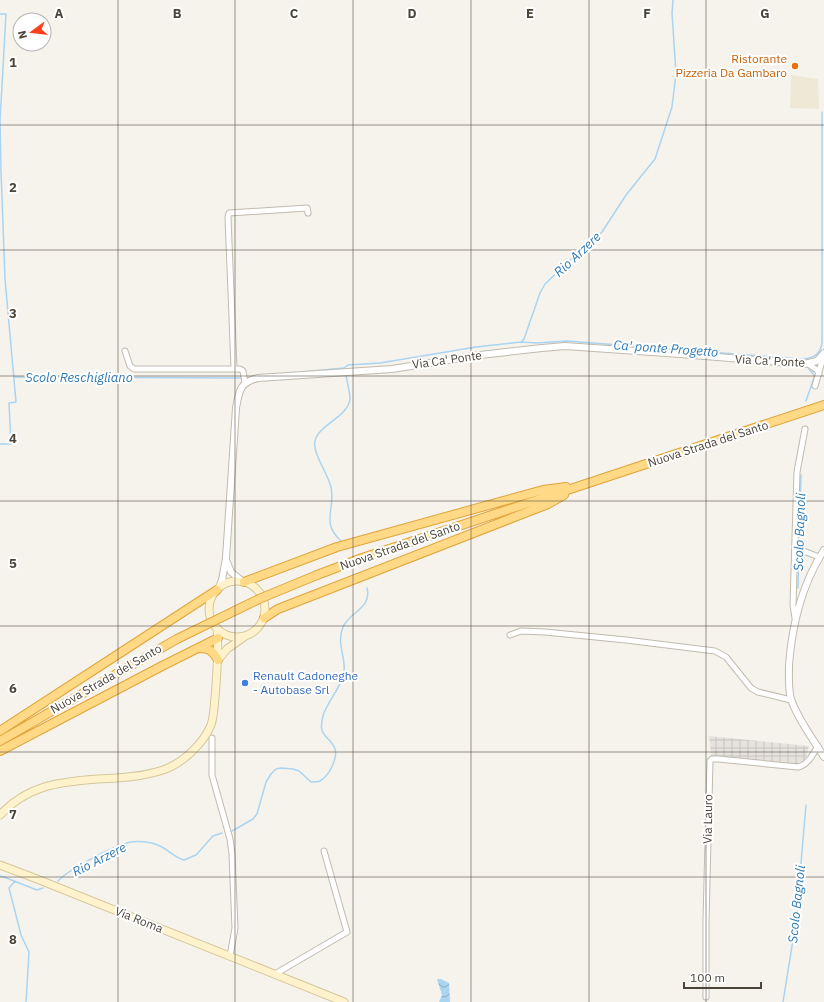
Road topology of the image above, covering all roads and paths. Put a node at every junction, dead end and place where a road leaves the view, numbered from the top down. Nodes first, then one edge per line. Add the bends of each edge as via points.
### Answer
1 (308, 213) dead end
2 (125, 351) dead end
3 (824, 353) edge
4 (808, 364) junction
5 (234, 368) junction
6 (819, 374) junction
7 (245, 383) junction
8 (815, 386) dead end
9 (824, 405) edge
10 (805, 429) dead end
11 (586, 484) junction
12 (796, 548) junction
13 (824, 550) edge
14 (819, 557) junction
15 (226, 558) junction
16 (243, 582) junction
17 (218, 589) junction
18 (264, 618) junction
19 (795, 618) junction
20 (217, 628) junction
21 (228, 635) junction
22 (246, 635) junction
23 (510, 635) dead end
24 (218, 638) junction
25 (198, 648) junction
26 (218, 660) junction
27 (791, 700) junction
28 (0, 731) edge
29 (212, 738) dead end
30 (0, 741) edge
31 (818, 746) junction
32 (0, 751) edge
33 (824, 757) edge
34 (0, 815) edge
35 (324, 851) dead end
36 (2, 865) edge
37 (230, 956) junction
38 (274, 974) junction
39 (706, 997) dead end
40 (344, 1002) edge

1 - 5 street via 307,208 294,208 229,213
2 - 5 street via 130,366 134,369
3 - 4 street, Via Ca' Ponte
3 - 6 street
4 - 6 street
4 - 7 street, Via Ca' Ponte via 582,347 551,347 392,368 258,378
5 - 7 street via 243,371
6 - 8 street
7 - 15 street via 239,393 236,408
9 - 11 highway, Nuova Strada del Santo
10 - 12 street via 797,472
11 - 16 highway via 544,490 337,547
11 - 18 highway via 548,504 314,594 278,609
11 - 30 highway, Nuova Strada del Santo, bridge via 317,575 246,605 177,639
12 - 14 street
12 - 19 street via 793,605
13 - 14 street
14 - 19 street
15 - 16 street via 231,572
15 - 17 street
16 - 17 main road via 230,582
16 - 18 main road via 256,588 263,598
17 - 20 main road via 209,609
17 - 28 highway
18 - 22 main road via 259,627
19 - 27 street via 790,650
20 - 21 main road
20 - 24 main road
21 - 22 main road
21 - 24 main road
22 - 26 main road via 227,649
23 - 27 street via 521,631 545,632 715,652 726,657 751,688
24 - 25 highway
24 - 26 main road
25 - 26 highway via 211,650
25 - 32 highway
26 - 34 main road via 211,724 199,744 178,762 145,775 43,787 22,796
27 - 31 street
29 - 37 street via 212,775 232,854 235,928
31 - 33 street
31 - 39 street, Via Lauro via 807,762 798,767 718,759 710,761
35 - 38 street via 347,932
36 - 37 main road, Via Roma
37 - 38 main road, Via Roma
38 - 40 main road, Via Roma

